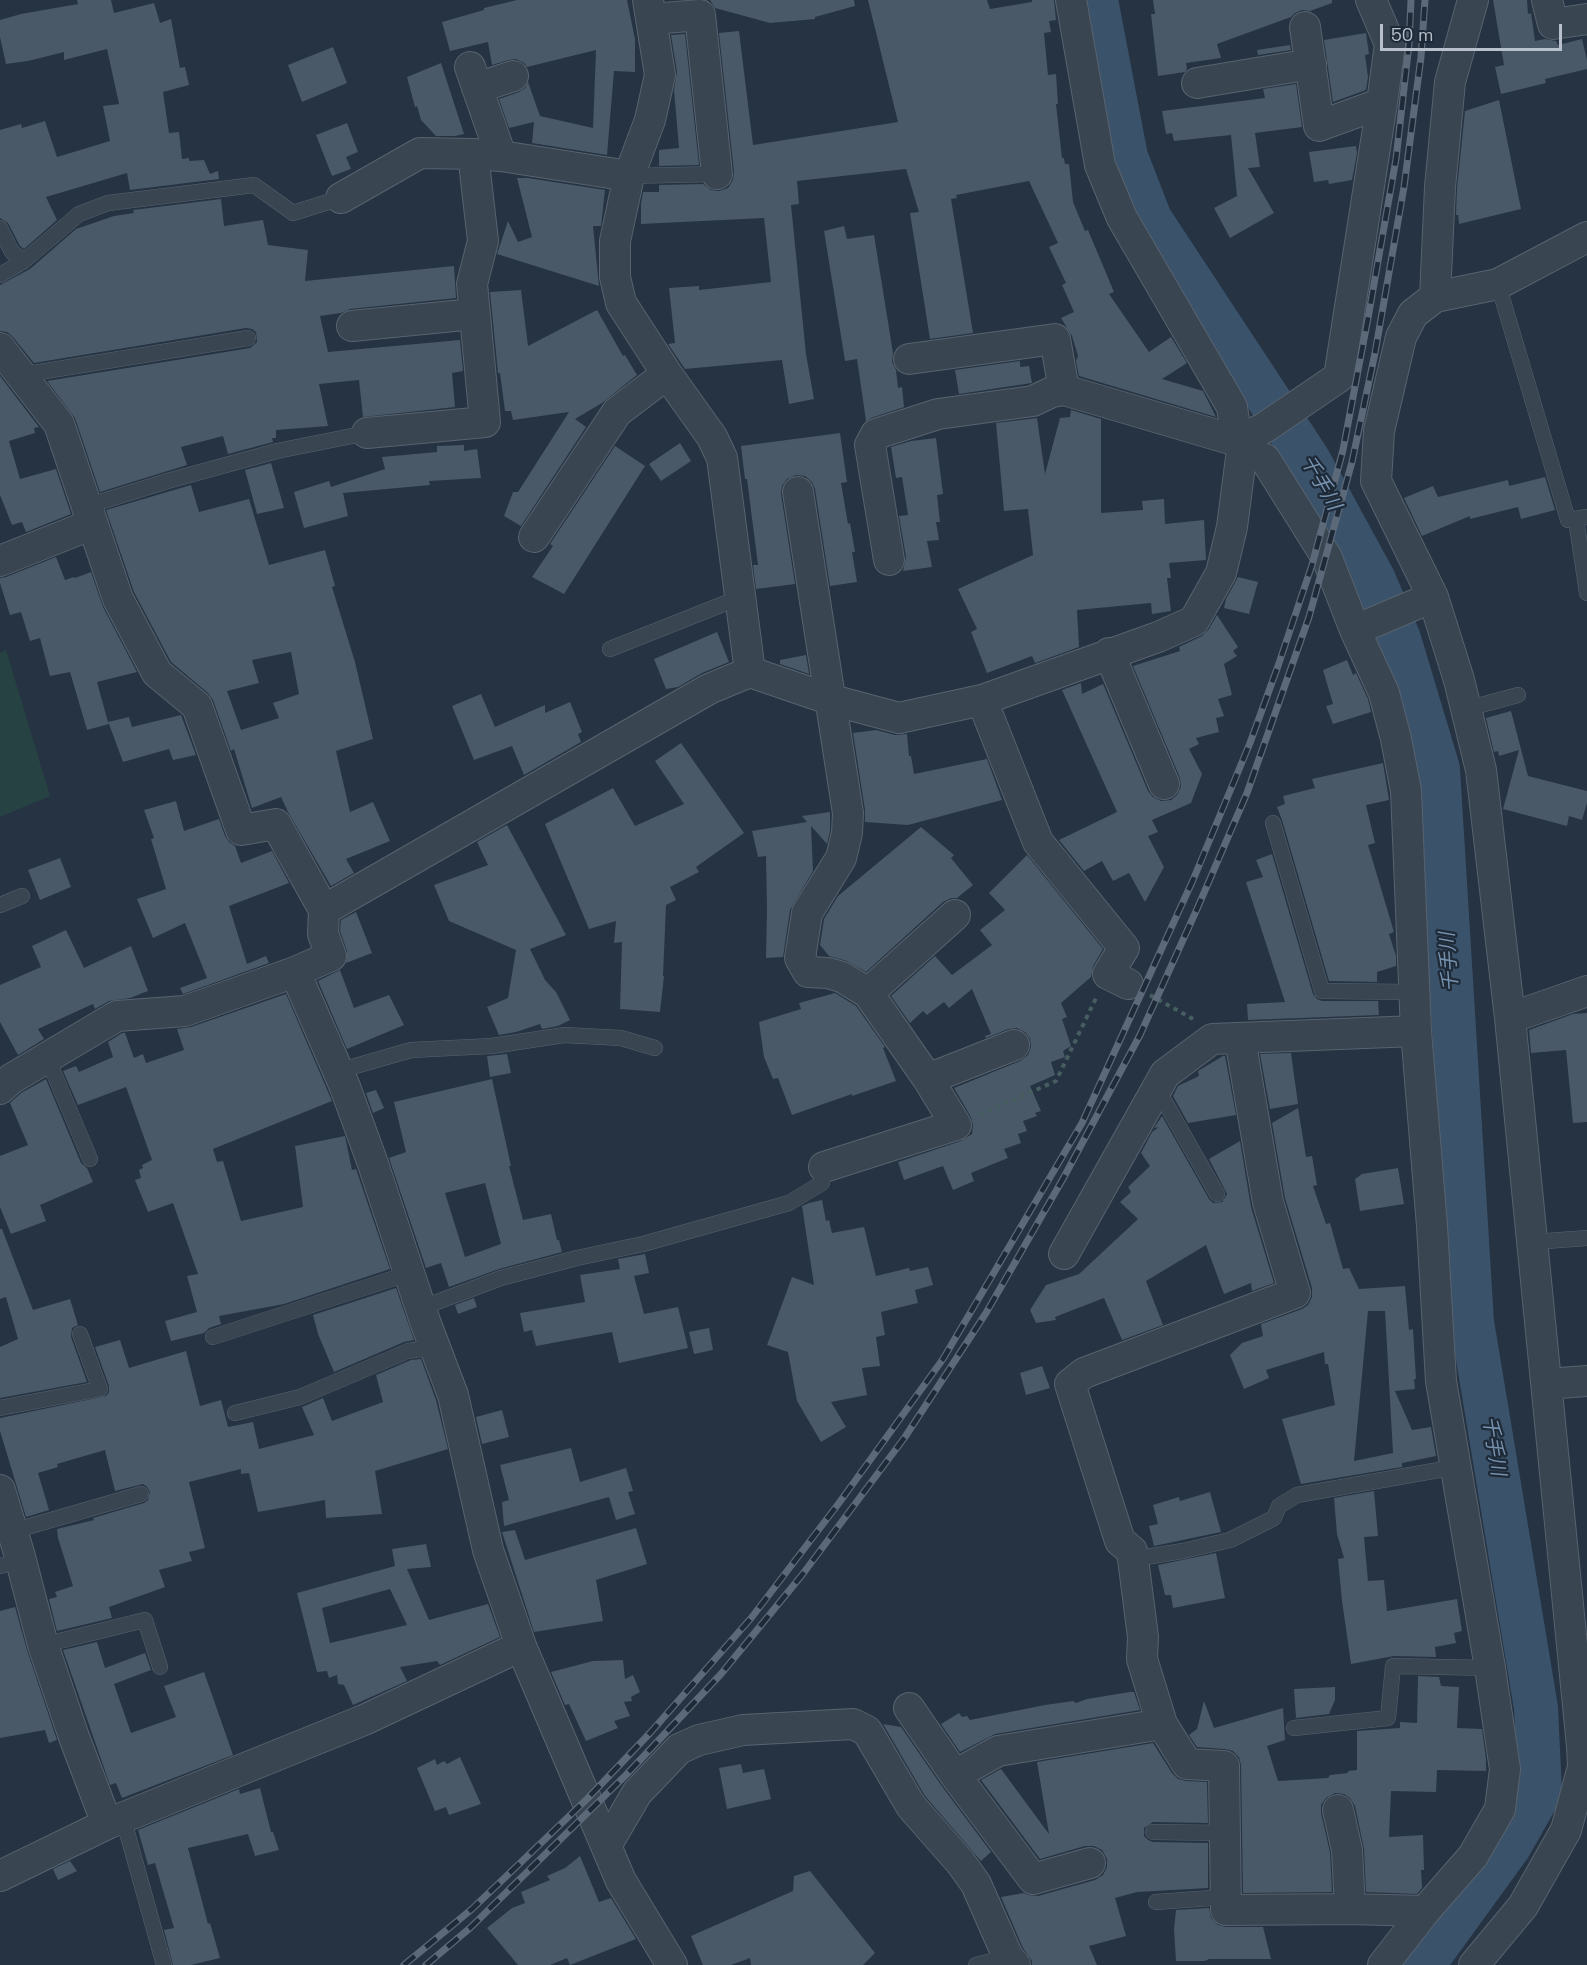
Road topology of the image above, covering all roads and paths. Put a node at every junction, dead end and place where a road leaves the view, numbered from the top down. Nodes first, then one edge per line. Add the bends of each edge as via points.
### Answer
1 (1071, 0) edge
2 (1371, 0) edge
3 (1473, 0) edge
4 (1547, 0) edge
5 (650, 9) edge
6 (1587, 19) edge
7 (1305, 27) dead end
8 (1311, 64) junction
9 (513, 76) dead end
10 (1197, 82) dead end
11 (1382, 103) junction
12 (487, 155) junction
13 (717, 174) joint
14 (629, 176) junction
15 (341, 198) joint
16 (0, 228) edge
17 (1587, 237) edge
18 (24, 261) junction
19 (0, 275) edge
20 (1498, 284) junction
21 (1436, 297) junction
22 (474, 314) junction
23 (352, 326) dead end
24 (248, 338) dead end
25 (0, 348) edge
26 (909, 359) dead end
27 (667, 374) junction
28 (21, 375) junction
29 (1064, 390) junction
30 (367, 434) joint
31 (1240, 446) junction
32 (798, 492) dead end
33 (90, 515) junction
34 (1582, 518) edge
35 (534, 537) dead end
36 (889, 560) dead end
37 (0, 561) edge
38 (1587, 593) edge
39 (741, 597) junction
40 (1425, 599) junction
41 (1360, 628) junction
42 (610, 649) dead end
43 (1109, 654) junction
44 (750, 672) junction
45 (1518, 695) dead end
46 (832, 700) junction
47 (982, 700) junction
48 (1466, 709) junction
49 (1164, 783) dead end
50 (1272, 823) dead end
51 (22, 896) dead end
52 (0, 905) edge
53 (324, 910) junction
54 (955, 915) dead end
55 (295, 972) junction
56 (1118, 979) junction
57 (1587, 991) edge
58 (1414, 992) junction
59 (868, 993) junction
60 (1510, 1017) junction
61 (1416, 1031) junction
62 (1226, 1039) junction
63 (1014, 1045) dead end
64 (655, 1048) dead end
65 (47, 1058) junction
66 (338, 1071) junction
67 (928, 1079) junction
68 (1158, 1088) junction
69 (0, 1089) edge
70 (956, 1125) junction
71 (90, 1159) dead end
72 (824, 1167) joint
73 (1217, 1194) dead end
74 (1587, 1238) edge
75 (1533, 1242) junction
76 (1064, 1254) dead end
77 (410, 1273) junction
78 (421, 1308) junction
79 (80, 1334) dead end
80 (213, 1337) dead end
81 (435, 1347) junction
82 (1587, 1381) edge
83 (1548, 1384) junction
84 (0, 1408) edge
85 (235, 1413) dead end
86 (1456, 1467) junction
87 (0, 1490) edge
88 (141, 1494) dead end
89 (13, 1531) junction
90 (1133, 1559) junction
91 (10, 1563) edge
92 (1578, 1592) edge
93 (43, 1645) junction
94 (521, 1646) junction
95 (160, 1667) dead end
96 (1490, 1668) junction
97 (909, 1708) dead end
98 (1162, 1724) junction
99 (1294, 1728) dead end
100 (1585, 1746) edge
101 (955, 1775) junction
102 (1338, 1810) dead end
103 (115, 1821) junction
104 (1153, 1832) dead end
105 (1225, 1833) junction
106 (606, 1846) junction
107 (1090, 1863) dead end
108 (0, 1876) edge
109 (1226, 1897) junction
110 (1156, 1902) dead end
111 (1350, 1909) junction
112 (1425, 1911) junction
113 (1012, 1961) edge
114 (164, 1965) edge
115 (672, 1965) edge
116 (976, 1965) edge
117 (1383, 1965) edge
118 (1474, 1965) edge

1 - 31 street via 1100,165 1122,218 1232,407
2 - 11 street via 1390,44
3 - 21 street via 1450,82 1440,187
4 - 6 street via 1553,24
5 - 13 street via 700,15
5 - 14 street via 660,75 650,120
7 - 8 street
8 - 10 street
8 - 11 street via 1319,126
9 - 12 street via 474,77
11 - 31 street via 1339,377
12 - 14 street
12 - 15 street via 420,153
12 - 22 street via 483,241 472,284
13 - 14 lane
14 - 27 street via 615,241 615,277 621,303
15 - 18 lane via 293,213 254,185 108,203 78,214
16 - 18 lane via 12,252
17 - 20 street
18 - 19 lane
20 - 21 street
20 - 34 lane via 1568,520
21 - 40 street via 1413,314 1401,337 1379,431 1376,481
22 - 23 street
22 - 30 street via 484,422
24 - 28 lane
25 - 28 street
26 - 29 street via 1055,339
27 - 35 street via 617,412
27 - 39 street via 712,437 722,458
28 - 33 street via 59,424
29 - 31 street
29 - 36 street via 1034,401 938,414 876,434 870,445
30 - 33 lane via 277,451 171,480
31 - 41 street via 1265,459 1272,469 1327,558
31 - 43 street via 1232,527 1221,573 1194,621
32 - 46 street
33 - 37 street
33 - 53 street via 118,599 157,673 196,706 241,830 276,825
34 - 38 lane
39 - 42 lane
39 - 44 street
40 - 41 street
40 - 48 street via 1459,680
41 - 58 street via 1384,693 1406,791
43 - 47 street
43 - 49 street
44 - 46 street
44 - 53 street via 709,689
45 - 48 lane
46 - 47 street via 899,718
46 - 59 street via 848,813 847,833 841,858 807,913 800,958 808,972 842,977
47 - 56 street via 1038,842 1124,948
48 - 60 street via 1481,770
50 - 58 lane via 1322,991
51 - 52 lane
53 - 55 street via 323,934 331,956
54 - 59 street
55 - 65 street via 185,1011 117,1016
55 - 66 street
56 - 62 path
56 - 70 path via 1056,1081
57 - 60 street
58 - 61 street
59 - 67 street
60 - 75 street
61 - 62 street
61 - 86 street via 1441,1381
62 - 68 street via 1165,1074
62 - 90 street via 1295,1293 1084,1373 1070,1384 1120,1541 1132,1551
63 - 67 street
64 - 66 lane via 621,1038 564,1035 492,1046 411,1050
65 - 69 street
65 - 71 lane
66 - 77 street
67 - 70 street
68 - 73 lane
68 - 76 street
70 - 72 street
72 - 78 lane via 822,1183 789,1203 501,1278
74 - 75 lane
75 - 83 street
77 - 78 street
77 - 80 lane
78 - 81 street
79 - 84 lane via 100,1389
81 - 85 lane via 408,1351 300,1397
81 - 94 street via 453,1395 488,1550
82 - 83 street
83 - 92 street
86 - 90 lane via 1297,1495 1279,1506 1274,1518 1230,1539
86 - 96 street
87 - 89 street
88 - 89 lane
89 - 91 street
90 - 98 street via 1142,1659
91 - 93 street
92 - 100 street
93 - 95 lane via 145,1620
93 - 103 street via 74,1737
94 - 103 street via 364,1720
94 - 106 street
96 - 99 lane via 1393,1666 1388,1718
96 - 112 street via 1505,1769 1500,1809 1473,1856
97 - 101 street
98 - 101 street via 998,1751
98 - 105 street via 1187,1764 1224,1766
100 - 118 street via 1566,1830 1523,1906
101 - 107 street via 1034,1879
102 - 111 street via 1347,1850
103 - 108 street
103 - 114 lane
104 - 105 lane
105 - 109 street
106 - 113 street via 637,1793 679,1749 743,1730 853,1724 867,1731 911,1806 976,1884
106 - 115 street via 621,1881
109 - 110 lane
109 - 111 street via 1226,1910
111 - 112 street
112 - 117 street
113 - 116 lane

